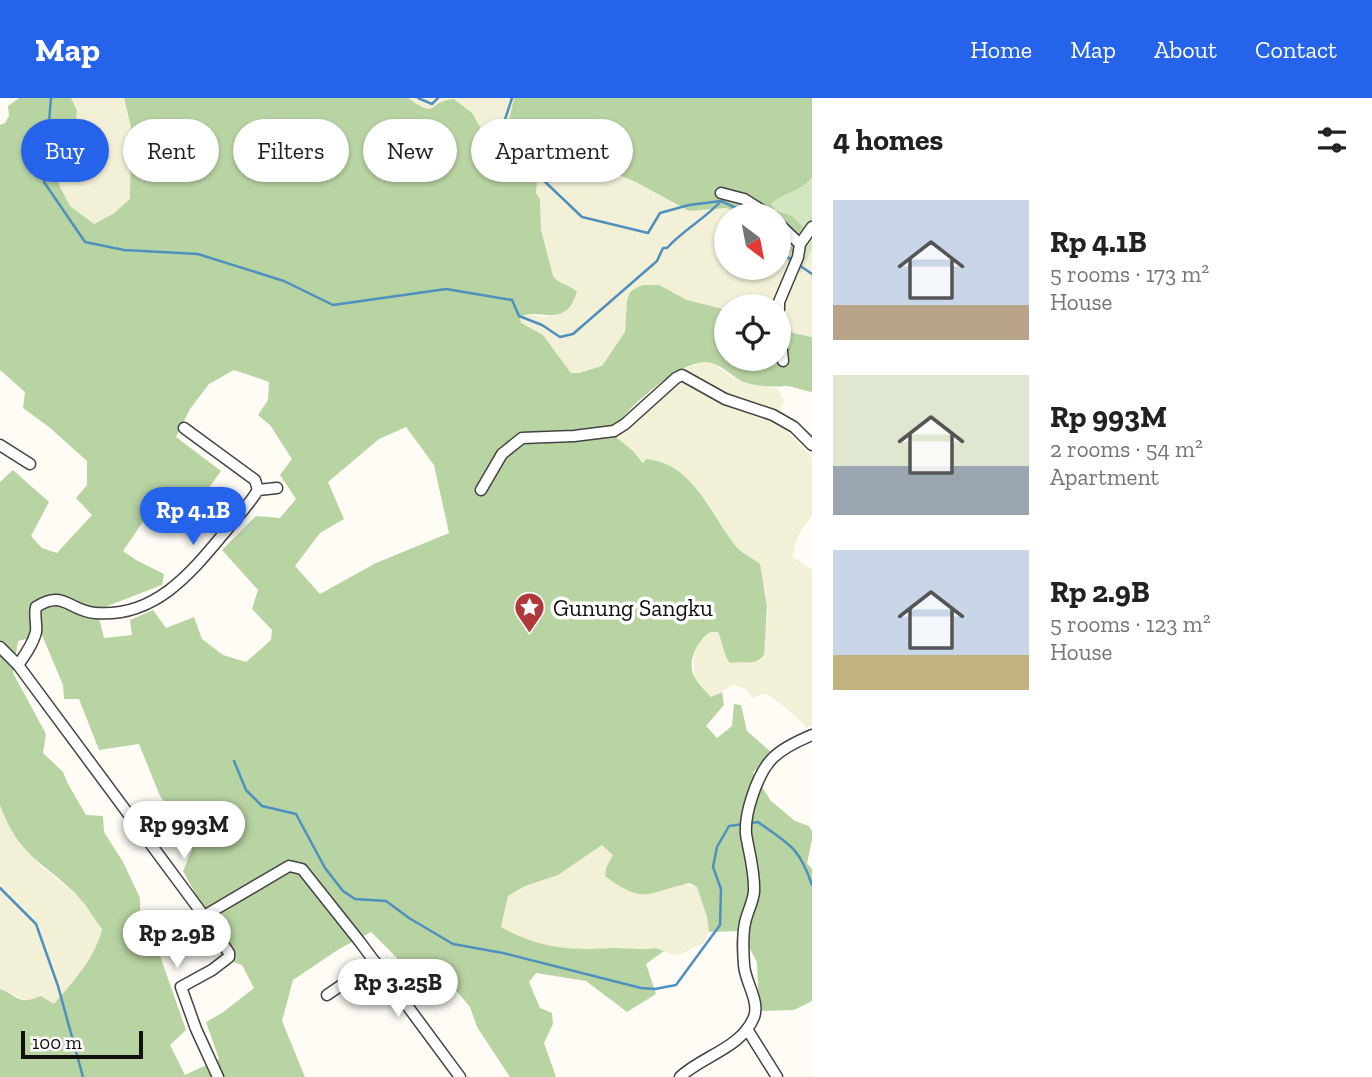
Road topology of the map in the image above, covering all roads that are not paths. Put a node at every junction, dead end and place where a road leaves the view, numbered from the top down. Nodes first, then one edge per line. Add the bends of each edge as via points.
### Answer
1 (722, 193) dead end
2 (750, 203) edge
3 (812, 227) edge
4 (791, 235) edge
5 (800, 244) junction
6 (784, 294) edge
7 (184, 428) dead end
8 (0, 445) edge
9 (812, 445) edge
10 (30, 464) dead end
11 (277, 488) dead end
12 (258, 490) junction
13 (481, 490) dead end
14 (0, 647) edge
15 (18, 665) junction
16 (812, 735) edge
17 (204, 916) junction
18 (375, 961) junction
19 (327, 995) dead end
20 (747, 1029) junction
21 (218, 1077) edge
22 (460, 1077) edge
23 (680, 1077) edge
24 (776, 1077) edge

1 - 2 street
3 - 5 street
4 - 5 street
5 - 6 street
7 - 12 street via 255,480
8 - 10 street
9 - 13 street via 779,418 725,399 682,374 614,431 522,438 502,454
11 - 12 street
12 - 15 street via 189,575 158,598 113,613 92,613 61,600 48,600 36,607 36,630
14 - 15 street
15 - 17 street
16 - 20 street via 771,759 760,773 746,813 754,893 742,944 755,1005
17 - 18 street via 289,866 299,866
17 - 21 street via 229,957 181,987
18 - 19 street
18 - 22 street
20 - 23 street
20 - 24 street

